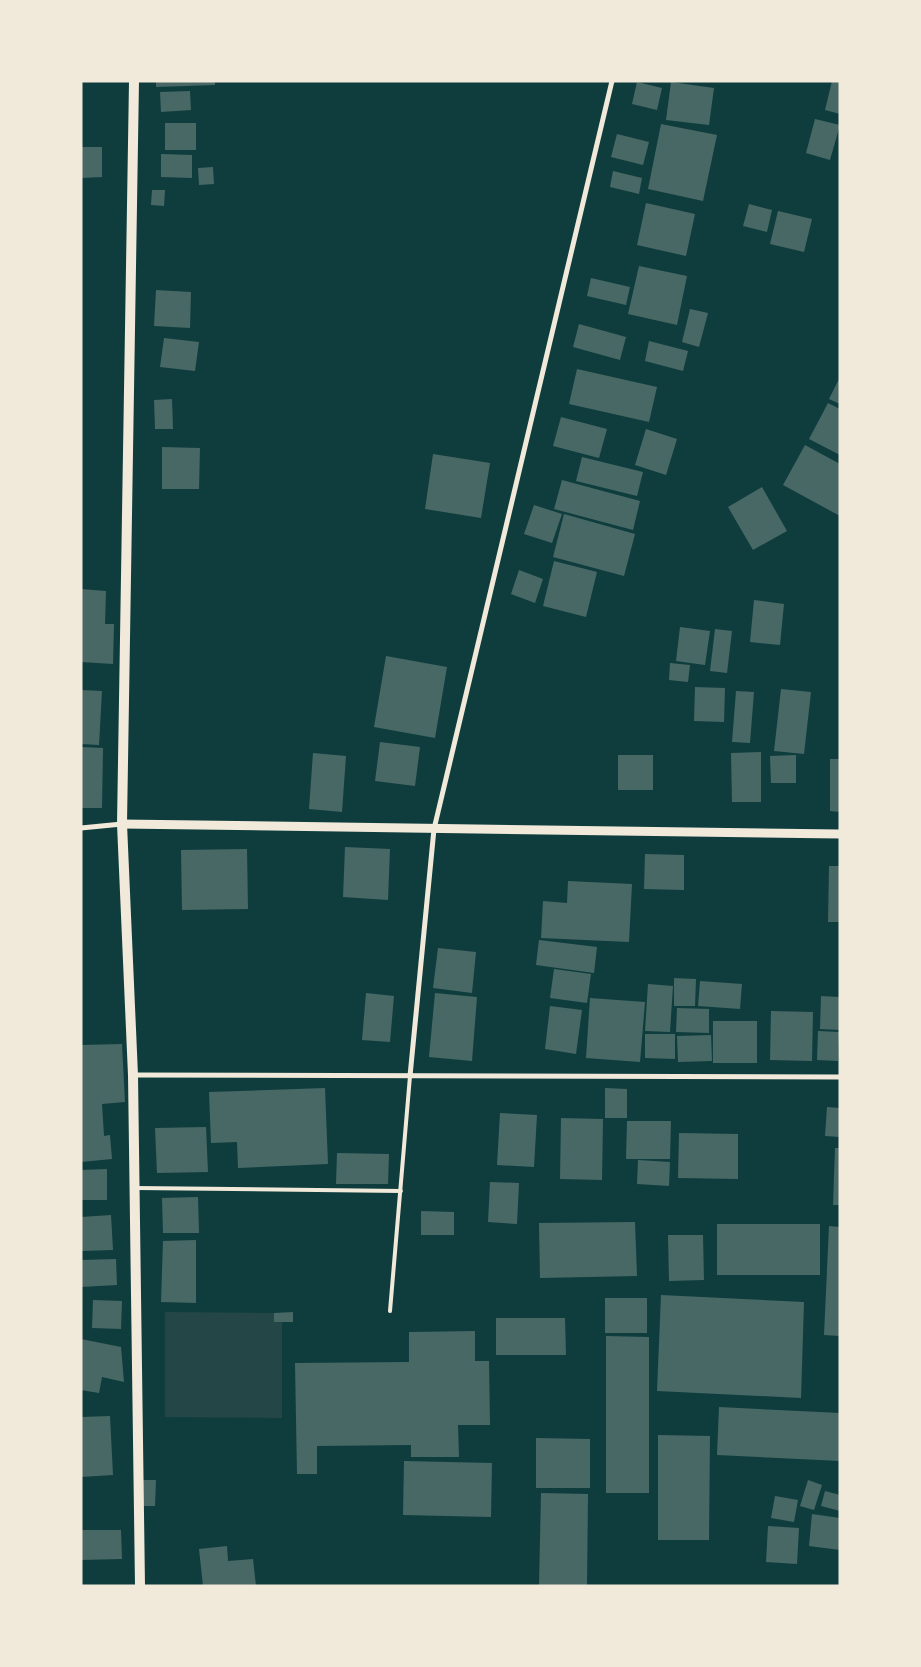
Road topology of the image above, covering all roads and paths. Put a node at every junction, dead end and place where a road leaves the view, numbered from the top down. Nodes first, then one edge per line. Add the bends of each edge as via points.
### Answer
1 (134, 81) edge
2 (612, 81) edge
3 (122, 824) junction
4 (81, 828) edge
5 (434, 829) junction
6 (840, 834) edge
7 (133, 1075) junction
8 (410, 1076) junction
9 (840, 1077) edge
10 (135, 1188) junction
11 (401, 1191) junction
12 (390, 1311) dead end
13 (140, 1586) edge

1 - 3 main road
2 - 5 street
3 - 4 street
3 - 5 street
3 - 7 main road
5 - 6 street
5 - 8 street
7 - 8 street
7 - 10 main road
8 - 9 street
8 - 11 lane
10 - 11 lane
10 - 13 main road
11 - 12 lane

